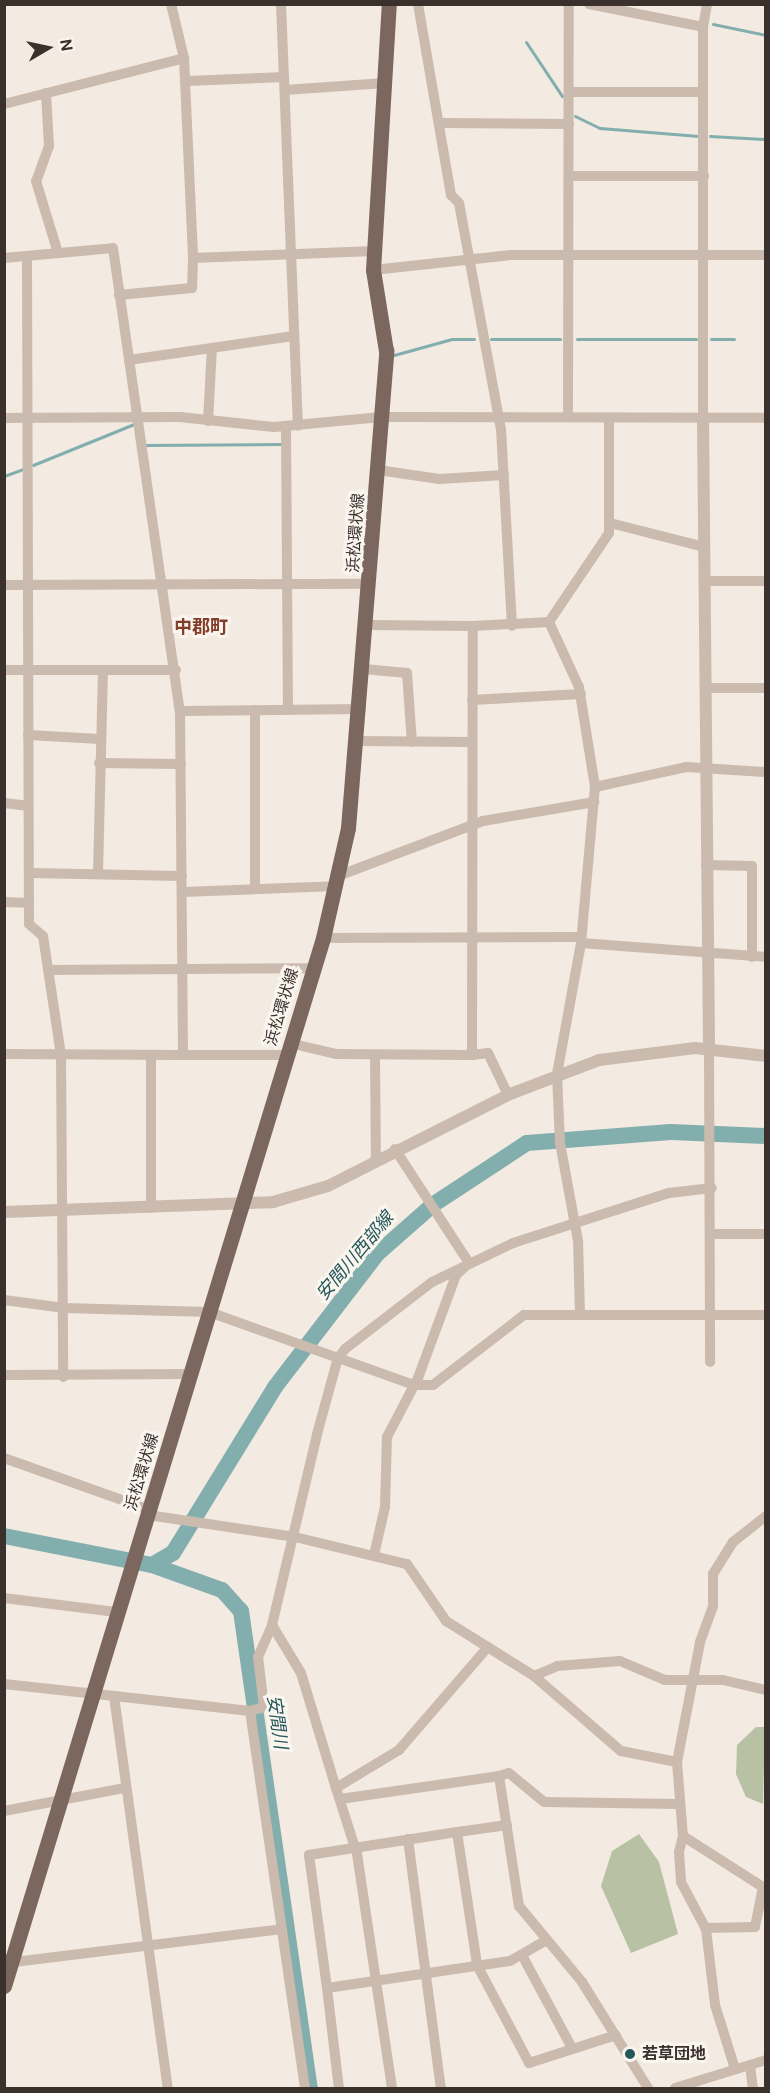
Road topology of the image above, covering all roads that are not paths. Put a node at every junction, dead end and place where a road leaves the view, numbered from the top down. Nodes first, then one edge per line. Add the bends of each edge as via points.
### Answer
1 (171, 4) edge
2 (281, 4) edge
3 (388, 4) edge
4 (418, 4) edge
5 (569, 4) edge
6 (589, 4) edge
7 (707, 4) edge
8 (703, 27) junction
9 (184, 58) junction
10 (284, 77) junction
11 (186, 81) junction
12 (385, 83) junction
13 (285, 90) junction
14 (569, 92) junction
15 (704, 92) junction
16 (46, 93) junction
17 (4, 104) edge
18 (441, 123) junction
19 (569, 124) junction
20 (569, 176) junction
21 (704, 176) junction
22 (374, 251) junction
23 (58, 253) junction
24 (291, 254) junction
25 (569, 254) junction
26 (703, 254) junction
27 (765, 255) edge
28 (27, 257) junction
29 (4, 258) edge
30 (193, 258) junction
31 (467, 259) junction
32 (373, 270) junction
33 (119, 295) junction
34 (293, 336) junction
35 (212, 348) junction
36 (129, 360) junction
37 (138, 416) junction
38 (382, 417) junction
39 (568, 417) junction
40 (4, 418) edge
41 (29, 418) junction
42 (499, 418) junction
43 (609, 418) junction
44 (765, 418) edge
45 (703, 419) junction
46 (208, 421) junction
47 (286, 426) junction
48 (298, 426) junction
49 (378, 470) junction
50 (504, 475) junction
51 (610, 523) junction
52 (704, 547) junction
53 (705, 581) junction
54 (765, 581) edge
55 (287, 583) junction
56 (27, 584) junction
57 (164, 584) junction
58 (370, 584) junction
59 (4, 585) edge
60 (549, 622) junction
61 (368, 626) junction
62 (473, 626) junction
63 (512, 626) junction
64 (364, 669) junction
65 (4, 670) edge
66 (176, 670) junction
67 (28, 671) junction
68 (103, 671) junction
69 (706, 688) junction
70 (765, 688) edge
71 (581, 694) junction
72 (472, 700) junction
73 (361, 709) junction
74 (255, 710) junction
75 (288, 710) junction
76 (180, 711) junction
77 (28, 735) junction
78 (100, 739) junction
79 (358, 741) junction
80 (412, 741) junction
81 (472, 742) junction
82 (99, 763) junction
83 (181, 764) junction
84 (706, 767) junction
85 (765, 772) edge
86 (595, 787) junction
87 (594, 802) junction
88 (4, 803) edge
89 (27, 806) junction
90 (473, 825) junction
91 (706, 865) junction
92 (30, 873) junction
93 (98, 874) junction
94 (182, 876) junction
95 (336, 881) junction
96 (255, 889) junction
97 (182, 892) junction
98 (4, 902) edge
99 (29, 903) junction
100 (323, 938) junction
101 (473, 938) junction
102 (581, 940) junction
103 (706, 953) junction
104 (752, 957) junction
105 (765, 957) edge
106 (313, 968) junction
107 (48, 970) junction
108 (182, 970) junction
109 (288, 1049) junction
110 (709, 1049) junction
111 (4, 1054) edge
112 (472, 1054) junction
113 (61, 1055) junction
114 (183, 1055) junction
115 (375, 1055) junction
116 (151, 1056) junction
117 (765, 1056) edge
118 (557, 1074) junction
119 (508, 1095) junction
120 (395, 1149) junction
121 (376, 1161) junction
122 (712, 1188) junction
123 (240, 1206) junction
124 (151, 1208) junction
125 (4, 1212) edge
126 (64, 1212) junction
127 (574, 1222) junction
128 (711, 1234) junction
129 (765, 1234) edge
130 (469, 1263) junction
131 (4, 1300) edge
132 (64, 1308) junction
133 (209, 1312) junction
134 (710, 1314) junction
135 (580, 1315) junction
136 (765, 1315) edge
137 (338, 1358) junction
138 (710, 1362) dead end
139 (191, 1374) junction
140 (4, 1375) edge
141 (63, 1377) junction
142 (414, 1385) junction
143 (4, 1458) edge
144 (149, 1513) junction
145 (765, 1516) edge
146 (295, 1537) junction
147 (374, 1555) junction
148 (4, 1598) edge
149 (116, 1612) junction
150 (272, 1625) junction
151 (488, 1647) junction
152 (534, 1676) junction
153 (694, 1680) junction
154 (4, 1684) edge
155 (765, 1690) edge
156 (93, 1694) junction
157 (114, 1696) junction
158 (254, 1711) junction
159 (677, 1762) junction
160 (499, 1776) junction
161 (124, 1788) junction
162 (336, 1788) junction
163 (63, 1796) junction
164 (340, 1799) junction
165 (678, 1804) junction
166 (4, 1811) edge
167 (507, 1825) junction
168 (457, 1832) junction
169 (683, 1836) junction
170 (408, 1839) junction
171 (355, 1848) junction
172 (764, 1888) edge
173 (705, 1928) junction
174 (282, 1929) junction
175 (545, 1941) junction
176 (148, 1948) junction
177 (523, 1957) junction
178 (8, 1963) edge
179 (477, 1965) junction
180 (426, 1973) junction
181 (375, 1980) junction
182 (4, 1986) edge
183 (327, 1988) junction
184 (616, 2035) junction
185 (572, 2048) junction
186 (765, 2060) edge
187 (750, 2065) junction
188 (735, 2069) junction
189 (168, 2088) edge
190 (305, 2088) edge
191 (339, 2088) edge
192 (392, 2088) edge
193 (441, 2088) edge
194 (648, 2088) edge
195 (675, 2088) edge
196 (753, 2088) edge

1 - 9 street
2 - 10 street
3 - 12 main road, 浜松環状線
4 - 18 street
5 - 14 street
6 - 8 street
7 - 8 street
8 - 15 street
9 - 11 street
9 - 16 street
10 - 11 street
10 - 13 street
11 - 30 street
12 - 13 street
12 - 22 main road, 浜松環状線
13 - 24 street
14 - 15 street
14 - 19 street
15 - 21 street
16 - 17 street
16 - 23 street via 49,146 36,181
18 - 19 street
18 - 31 street
19 - 20 street
20 - 21 street
20 - 25 street
21 - 26 street
22 - 24 street
22 - 32 main road, 浜松環状線
23 - 28 street
23 - 33 street via 113,248
24 - 30 street
24 - 34 street
25 - 26 street
25 - 31 street
25 - 39 street
26 - 27 street
26 - 45 street
28 - 29 street
28 - 41 street
30 - 33 street via 192,288
31 - 32 street
31 - 42 street
32 - 38 main road, 浜松環状線 via 386,351
33 - 36 street
34 - 35 street
34 - 48 street
35 - 36 street
35 - 46 street
36 - 37 street
37 - 41 street
37 - 46 street
37 - 57 street
38 - 42 street
38 - 48 street
38 - 49 main road, 浜松環状線
39 - 42 street
39 - 43 street
40 - 41 street
41 - 56 street
42 - 50 street
43 - 45 street
43 - 51 street
44 - 45 street
45 - 52 street
46 - 47 street
47 - 48 street
47 - 55 street
49 - 50 street via 439,479
49 - 58 main road, 浜松環状線
50 - 63 street
51 - 52 street
51 - 60 street via 595,559 564,596
52 - 53 street
53 - 54 street
53 - 69 street
55 - 57 street
55 - 58 street
55 - 75 street
56 - 57 street
56 - 59 street
56 - 67 street
57 - 66 street
58 - 61 main road, 浜松環状線
60 - 63 street
60 - 71 street
61 - 62 street
61 - 64 main road, 浜松環状線
62 - 63 street
62 - 72 street
64 - 73 main road, 浜松環状線
64 - 80 street via 407,673
65 - 67 street
66 - 68 street
66 - 76 street
67 - 68 street
67 - 77 street
68 - 78 street
69 - 70 street
69 - 84 street
71 - 72 street
71 - 86 street
72 - 81 street
73 - 75 street
73 - 79 main road, 浜松環状線
74 - 75 street
74 - 76 street
74 - 96 street
76 - 83 street
77 - 78 street
77 - 89 street
78 - 82 street
79 - 80 street
79 - 95 main road, 浜松環状線 via 354,796
80 - 81 street
81 - 90 street
82 - 83 street
82 - 93 street
83 - 94 street
84 - 85 street
84 - 86 street
84 - 91 street
86 - 87 street
87 - 90 street
87 - 102 street
88 - 89 street
89 - 92 street
90 - 95 street
90 - 101 street
91 - 103 street
91 - 104 street via 752,866
92 - 93 street
92 - 99 street
93 - 94 street
94 - 97 street
95 - 96 street
95 - 100 main road, 浜松環状線
96 - 97 street
97 - 108 street
98 - 99 street
99 - 107 street via 29,924 43,936
100 - 101 street
100 - 106 main road, 浜松環状線
101 - 102 street
101 - 112 street
102 - 103 street
102 - 118 street
103 - 104 street
103 - 110 street
104 - 105 street
106 - 108 street
106 - 109 main road, 浜松環状線
107 - 108 street
107 - 113 street
108 - 114 street
109 - 114 street
109 - 115 street
109 - 123 main road, 浜松環状線
110 - 117 street
110 - 118 street via 635,1052
110 - 122 street
111 - 113 street
112 - 115 street
112 - 119 street via 488,1053
113 - 116 street
113 - 126 street
114 - 116 street
115 - 121 street
116 - 124 street
118 - 119 street
118 - 127 street via 560,1143
119 - 120 street
120 - 121 street
120 - 130 street
121 - 123 street via 300,1196
122 - 127 street via 669,1193
122 - 128 street
123 - 124 street
123 - 133 main road, 浜松環状線
124 - 126 street
125 - 126 street
126 - 132 street
127 - 130 street
127 - 135 street
128 - 129 street
128 - 134 street
130 - 137 street via 432,1282
130 - 142 street via 456,1275
131 - 132 street
132 - 133 street
132 - 141 street
133 - 137 street
133 - 139 main road, 浜松環状線
134 - 135 street
134 - 136 street
134 - 138 street
135 - 142 street via 524,1315 433,1385
137 - 142 street
137 - 146 street
139 - 141 street
139 - 144 main road, 浜松環状線
140 - 141 street
142 - 147 street via 387,1437 385,1507
143 - 144 street
144 - 146 street
144 - 149 main road, 浜松環状線
145 - 153 street via 733,1542 713,1574 713,1606 702,1632
146 - 147 street
146 - 150 street
147 - 151 street via 407,1564 446,1621
148 - 149 street
149 - 156 main road, 浜松環状線
150 - 158 street via 258,1657 264,1707
150 - 162 street via 301,1673
151 - 152 street
151 - 162 street via 399,1750
152 - 153 street via 557,1666 621,1661 656,1678
152 - 159 street via 621,1751
153 - 155 street via 723,1680
153 - 159 street
154 - 156 street
156 - 157 street
156 - 163 main road, 浜松環状線
157 - 158 street
157 - 161 street
158 - 174 street
159 - 165 street
160 - 164 street
160 - 165 street via 509,1773 544,1802
160 - 167 street
161 - 163 street
161 - 176 street
162 - 164 street
163 - 166 street
163 - 178 main road, 浜松環状線
164 - 171 street
165 - 169 street
167 - 168 street
167 - 175 street via 519,1906
168 - 170 street
168 - 179 street
169 - 172 street
169 - 173 street via 679,1852 681,1882
170 - 171 street
170 - 180 street
171 - 181 street
171 - 183 street via 309,1855
172 - 173 street via 755,1927
173 - 188 street via 715,2005
174 - 176 street
174 - 190 street
175 - 177 street
175 - 184 street via 582,1982
176 - 178 street
176 - 189 street
177 - 179 street
177 - 185 street
178 - 182 main road, 浜松環状線
179 - 180 street
179 - 185 street via 529,2063
180 - 181 street
180 - 193 street
181 - 183 street
181 - 192 street
183 - 191 street
184 - 185 street
184 - 194 street
186 - 187 street
187 - 188 street
187 - 196 street
188 - 195 street

